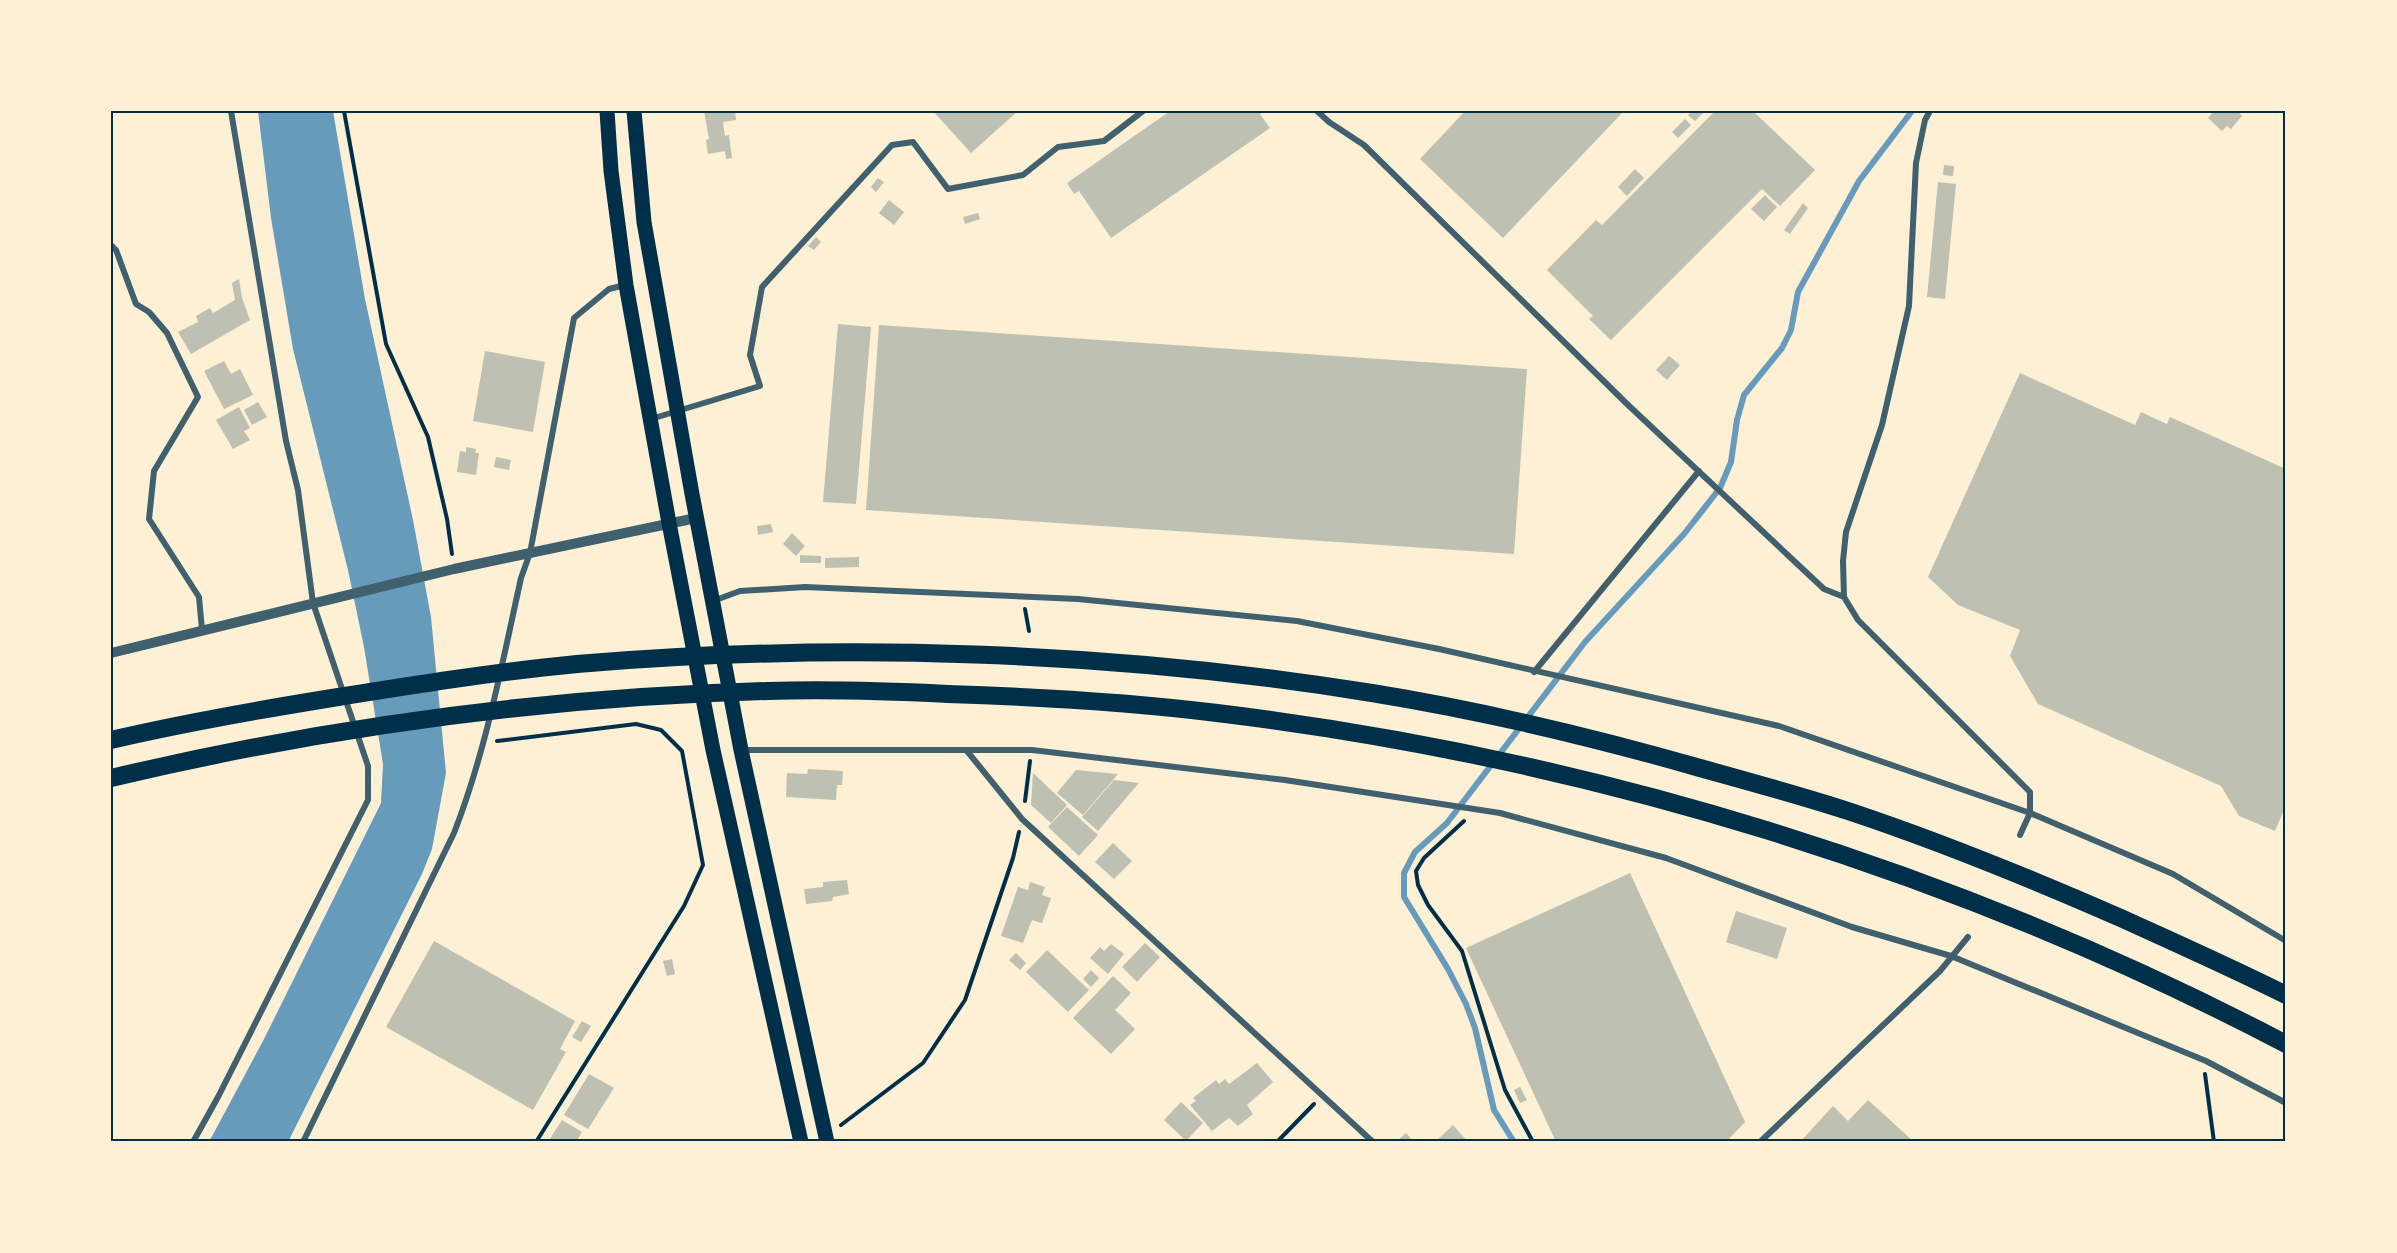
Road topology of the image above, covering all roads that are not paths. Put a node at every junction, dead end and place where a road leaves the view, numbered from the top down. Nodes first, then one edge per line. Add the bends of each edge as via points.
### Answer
1 (231, 111) edge
2 (607, 111) edge
3 (634, 111) edge
4 (1143, 111) edge
5 (1317, 111) edge
6 (1930, 111) edge
7 (111, 245) edge
8 (626, 285) junction
9 (676, 410) junction
10 (651, 419) junction
11 (1699, 471) junction
12 (696, 518) junction
13 (669, 523) junction
14 (530, 553) junction
15 (1844, 597) junction
16 (713, 601) junction
17 (313, 603) junction
18 (202, 630) junction
19 (111, 653) edge
20 (1534, 672) junction
21 (111, 740) edge
22 (741, 750) junction
23 (967, 751) junction
24 (111, 778) edge
25 (2030, 813) junction
26 (2020, 835) dead end
27 (1968, 937) dead end
28 (2286, 941) edge
29 (1951, 956) junction
30 (2286, 995) edge
31 (2286, 1044) edge
32 (2286, 1103) edge
33 (826, 1139) edge
34 (193, 1142) edge
35 (303, 1142) edge
36 (801, 1142) edge
37 (1372, 1142) edge
38 (1760, 1142) edge

1 - 17 street via 286,441 298,490
2 - 8 main road
3 - 9 main road via 645,222
4 - 9 street via 1104,141 1058,147 1023,175 948,189 913,142 892,145 762,287 750,355 760,386
5 - 11 street via 1364,145
6 - 15 street via 1916,163 1909,306 1882,425 1846,532
7 - 18 street via 136,304 149,312 167,333 198,397 154,471 149,519 199,597
8 - 10 main road
8 - 14 street via 609,289 574,318
9 - 10 street
9 - 12 main road
10 - 13 main road
11 - 15 street via 1824,589
11 - 20 street
12 - 13 street
12 - 16 main road
13 - 14 street
13 - 36 main road via 713,750
14 - 17 street
14 - 35 street via 470,792 454,833
15 - 25 street via 1858,620 2030,792
16 - 20 street via 740,591 806,587 1078,599 1297,621
16 - 22 main road
17 - 18 street
17 - 34 street via 368,766 368,800
18 - 19 street
20 - 25 street via 1779,726
21 - 30 highway via 283,706 577,664 768,654 989,656 1221,673 1371,693 1483,714 1621,745 1850,812 2056,890
22 - 23 street
22 - 33 main road
23 - 29 street via 1032,750 1285,780 1500,813 1666,858 1852,927
23 - 37 street via 1022,819
24 - 31 highway via 293,739 580,701 769,691 984,695 1216,712 1474,755 1600,784 1824,848 1932,885 2041,930 2217,1007
25 - 26 street
25 - 28 street via 2173,874
27 - 29 street
29 - 32 street via 2206,1061
29 - 38 street via 1940,971

